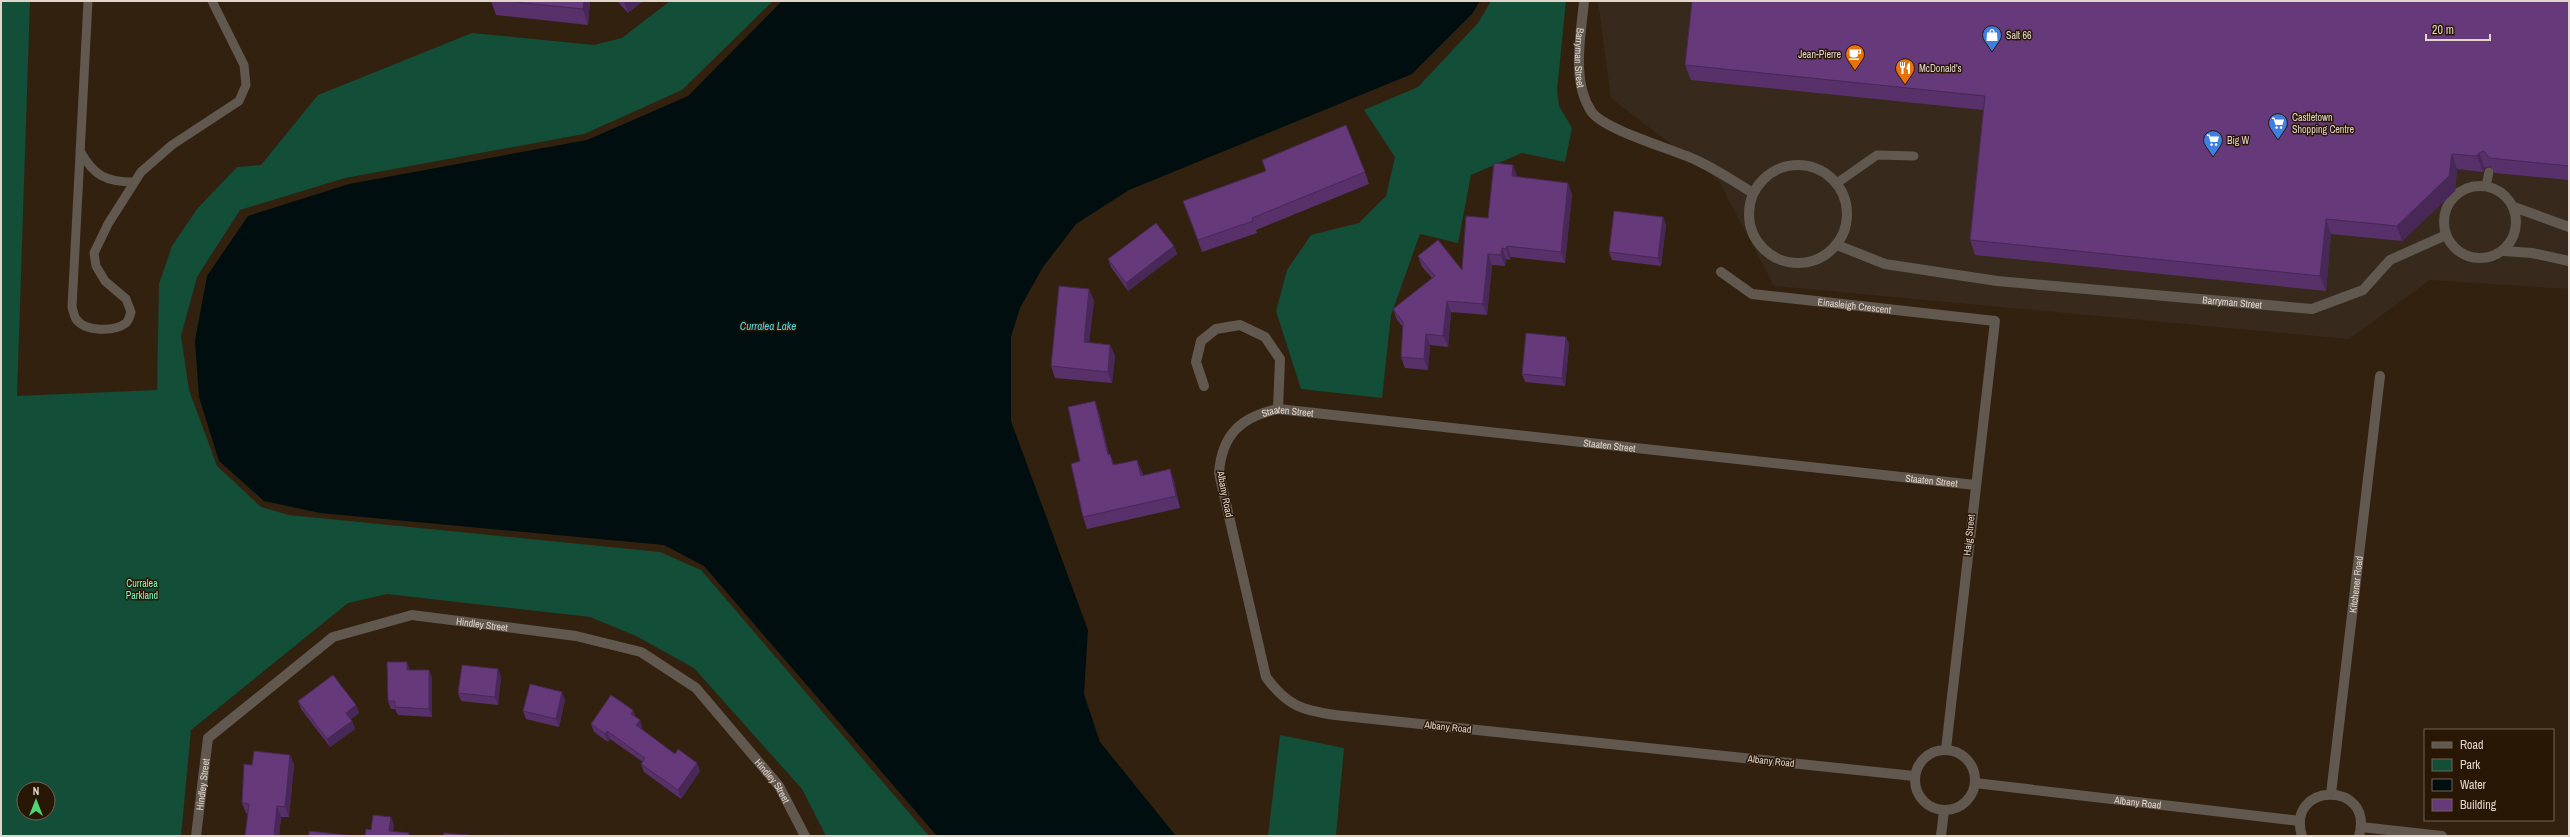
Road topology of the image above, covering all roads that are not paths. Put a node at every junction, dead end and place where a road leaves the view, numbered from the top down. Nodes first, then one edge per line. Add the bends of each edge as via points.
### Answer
1 (88, 1) edge
2 (212, 1) edge
3 (1584, 1) edge
4 (80, 151) junction
5 (1914, 156) dead end
6 (2489, 172) edge
7 (134, 182) junction
8 (1837, 183) junction
9 (2486, 186) junction
10 (1753, 193) junction
11 (2514, 207) junction
12 (2569, 227) edge
13 (2446, 235) junction
14 (1837, 245) junction
15 (2504, 251) junction
16 (2569, 261) edge
17 (1721, 272) dead end
18 (1995, 321) joint
19 (2380, 376) dead end
20 (1204, 386) dead end
21 (1278, 409) junction
22 (1246, 419) joint
23 (1975, 485) junction
24 (1946, 749) junction
25 (1914, 776) junction
26 (1976, 783) junction
27 (2331, 794) junction
28 (1944, 811) junction
29 (2300, 821) junction
30 (2360, 832) edge
31 (196, 836) edge
32 (805, 836) edge
33 (1941, 836) edge
34 (2302, 836) edge
35 (2442, 836) edge

1 - 4 lane
2 - 7 lane via 244,65 246,85 240,101 172,145 141,172
3 - 10 street, Barryman Street via 1579,62 1583,90 1591,112 1621,131 1698,161
4 - 7 lane via 89,168 119,182
4 - 7 lane via 72,307 76,318 84,326 117,328 127,322 131,312 126,299 105,281 94,253 108,224
5 - 8 lane via 1877,155
6 - 9 lane
8 - 10 street via 1828,174 1813,167 1791,166 1774,171
8 - 14 street via 1845,198 1848,217
9 - 11 street via 2508,197
9 - 13 street via 2473,186 2452,199 2446,210
10 - 14 street via 1749,211 1751,228 1761,246 1775,257 1795,263 1813,261
11 - 12 street
11 - 15 street via 2512,242
13 - 14 street, Barryman Street via 2390,260 2363,290 2312,309 1998,281 1885,264
13 - 15 street via 2460,253 2471,258 2489,258
15 - 16 street via 2532,252
17 - 18 street, Einasleigh Crescent via 1752,294
18 - 23 street, Haig Street
19 - 27 street, Kitchener Road
20 - 21 street via 1196,362 1201,341 1216,329 1240,325 1265,337 1280,359
21 - 22 street, Staaten Street
21 - 23 street, Staaten Street
22 - 25 street, Albany Road via 1231,435 1221,453 1219,473 1266,677 1277,692 1290,703 1309,711 1335,715
23 - 24 street, Haig Street
24 - 25 street via 1926,756 1917,766
24 - 26 street via 1962,754 1970,762 1975,772
25 - 28 street via 1916,791 1921,800
26 - 28 street via 1966,802 1957,808
26 - 29 street, Albany Road
27 - 29 street via 2311,800
27 - 30 street via 2347,798 2356,807 2360,817
28 - 33 street
29 - 34 street
30 - 35 street
31 - 32 street, Hindley Street via 208,738 333,637 412,615 576,636 641,652 696,688 779,786

